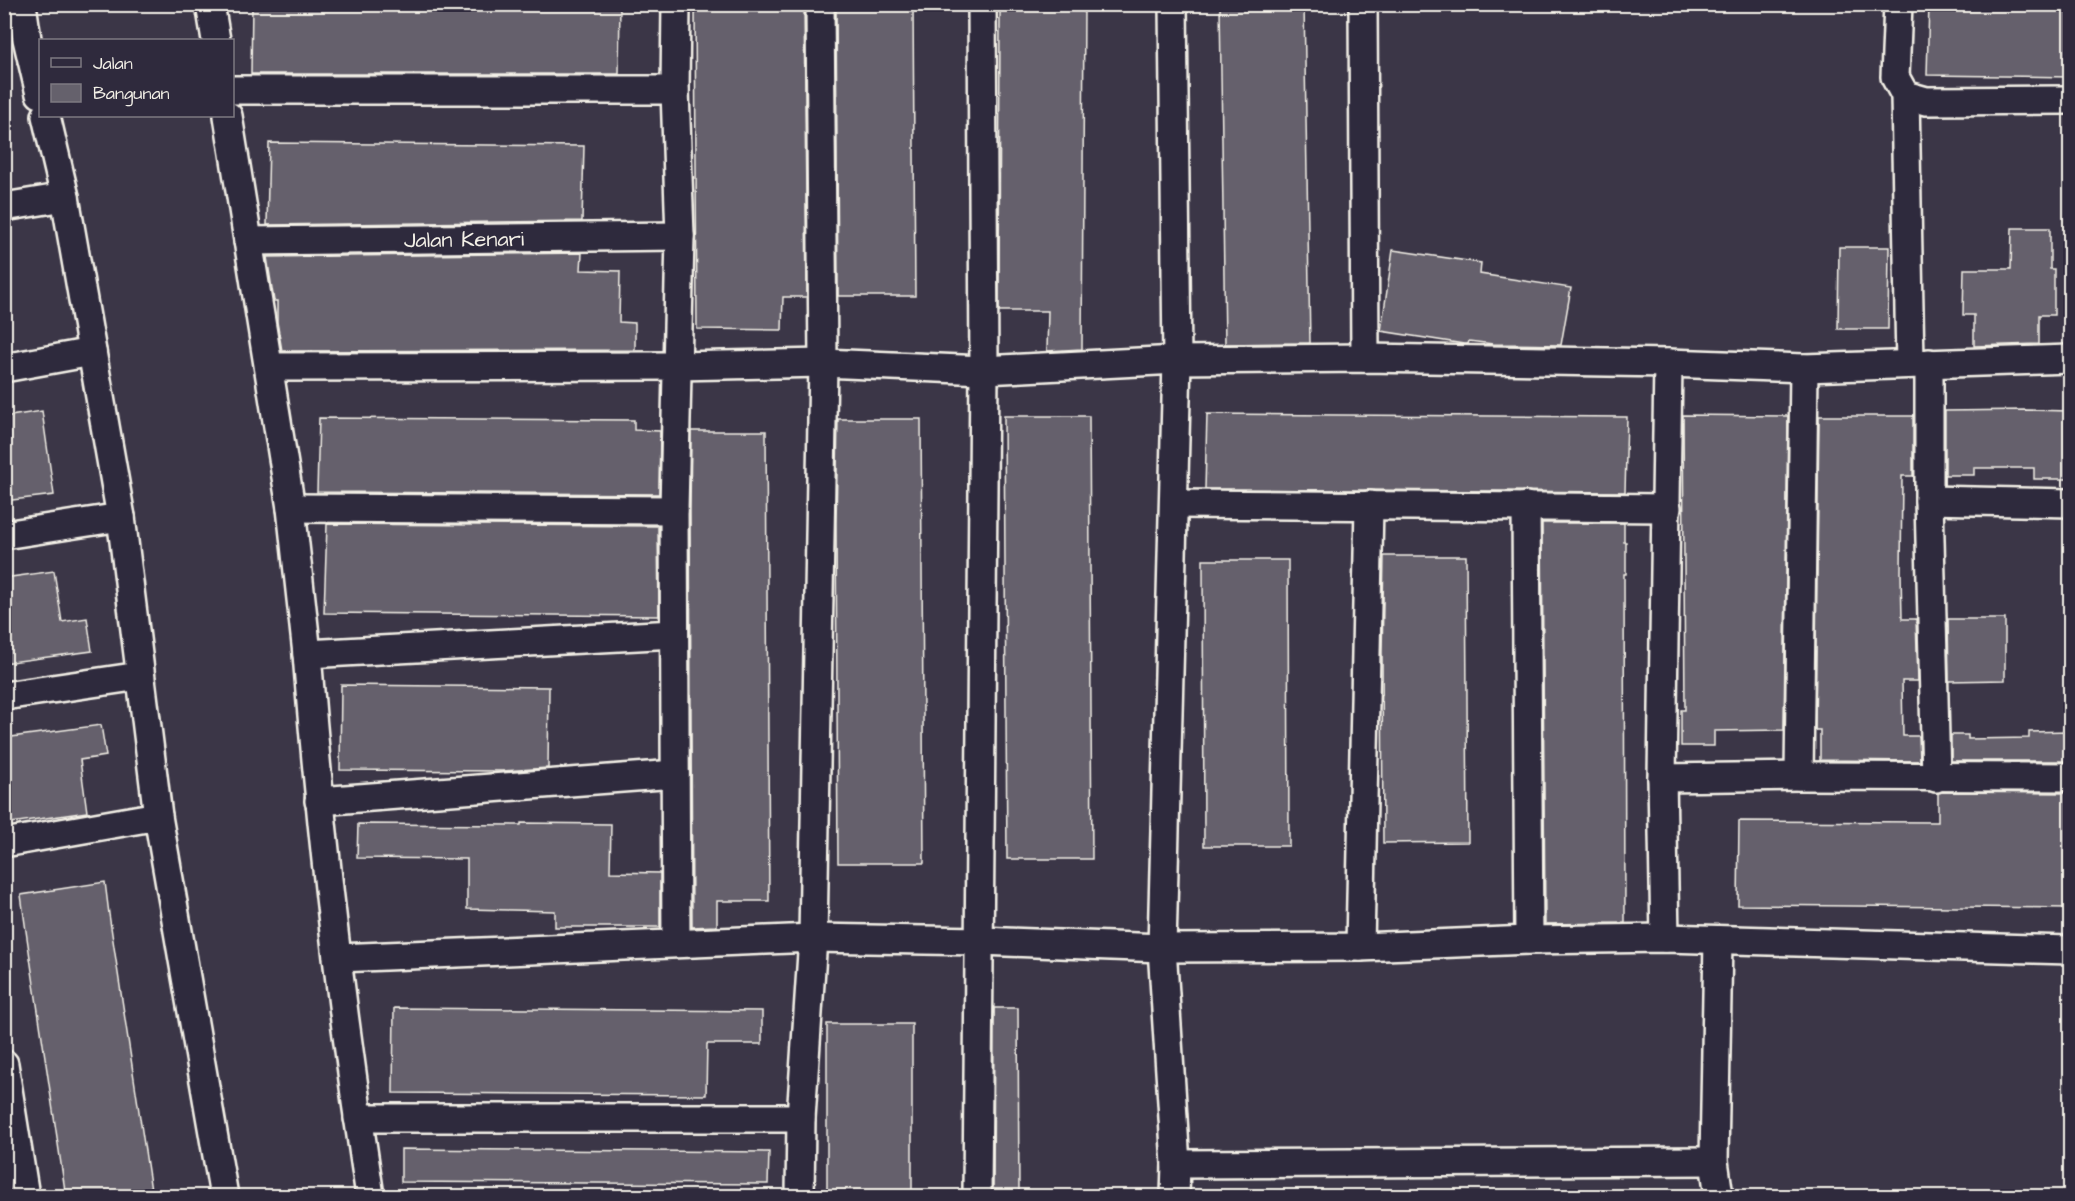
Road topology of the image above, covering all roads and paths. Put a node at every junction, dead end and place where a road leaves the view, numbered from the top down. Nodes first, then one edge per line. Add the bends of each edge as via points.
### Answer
1 (22, 4) edge
2 (210, 4) edge
3 (676, 4) edge
4 (820, 4) edge
5 (982, 4) edge
6 (1173, 4) edge
7 (1363, 4) edge
8 (1899, 4) edge
9 (216, 39) edge
10 (16, 41) edge
11 (234, 90) edge
12 (675, 90) junction
13 (39, 92) edge
14 (1905, 95) junction
15 (2070, 100) edge
16 (46, 117) edge
17 (228, 117) edge
18 (65, 197) junction
19 (4, 207) edge
20 (680, 236) junction
21 (248, 241) junction
22 (92, 352) junction
23 (1365, 358) junction
24 (2070, 359) edge
25 (1177, 360) junction
26 (823, 363) junction
27 (1668, 363) junction
28 (1920, 363) junction
29 (677, 366) junction
30 (270, 367) junction
31 (4, 368) edge
32 (1804, 368) junction
33 (984, 370) junction
34 (1929, 500) junction
35 (2070, 503) edge
36 (1174, 504) junction
37 (1369, 506) junction
38 (1526, 506) junction
39 (291, 508) junction
40 (1667, 508) junction
41 (674, 510) junction
42 (121, 517) junction
43 (4, 535) edge
44 (674, 634) junction
45 (307, 654) junction
46 (140, 676) junction
47 (4, 696) edge
48 (675, 774) junction
49 (1799, 776) junction
50 (2070, 777) edge
51 (1662, 778) junction
52 (1936, 778) junction
53 (319, 801) junction
54 (159, 816) junction
55 (4, 843) edge
56 (813, 938) junction
57 (1665, 938) junction
58 (1529, 940) junction
59 (1718, 940) junction
60 (980, 941) junction
61 (676, 943) junction
62 (1360, 947) junction
63 (1162, 948) junction
64 (2070, 950) edge
65 (338, 958) junction
66 (4, 1064) edge
67 (358, 1118) junction
68 (801, 1118) junction
69 (1714, 1161) junction
70 (1176, 1164) junction
71 (25, 1197) edge
72 (224, 1197) edge
73 (370, 1197) edge
74 (800, 1197) edge
75 (977, 1197) edge
76 (1175, 1197) edge
77 (1719, 1197) edge

1 - 10 street
2 - 9 street
3 - 12 street
4 - 26 street
5 - 33 street
6 - 25 street
7 - 23 street
8 - 14 street via 1895,77
10 - 13 street
11 - 12 street
12 - 20 street
14 - 15 street via 1926,101
14 - 28 street
16 - 18 street
17 - 21 street
18 - 19 street
18 - 22 street
20 - 21 street, Jalan Kenari
20 - 29 street
21 - 30 street
22 - 31 street
22 - 42 street
23 - 25 street
23 - 27 street
24 - 28 street
25 - 33 street
25 - 36 street
26 - 29 street
26 - 33 street
26 - 56 street
27 - 32 street
27 - 40 street
28 - 32 street
28 - 34 street
29 - 30 street
29 - 41 street
30 - 39 street
32 - 49 street
33 - 60 street
34 - 35 street
34 - 52 street
36 - 37 street
36 - 63 street
37 - 38 street
37 - 62 street
38 - 40 street
38 - 58 street
39 - 41 street
39 - 45 street
40 - 51 street
41 - 44 street
42 - 43 street
42 - 46 street
44 - 45 street
44 - 48 street
45 - 53 street
46 - 47 street
46 - 54 street
48 - 53 street
48 - 61 street
49 - 51 street
49 - 52 street
50 - 52 street
51 - 57 street
53 - 65 street
54 - 55 street
54 - 72 street
56 - 60 street
56 - 61 street
56 - 68 street
57 - 58 street
57 - 59 street
58 - 62 street
59 - 64 street
59 - 69 street
60 - 63 street
60 - 75 street
61 - 65 street
62 - 63 street
63 - 70 street
65 - 67 street
66 - 71 street
67 - 68 street
67 - 73 street
68 - 74 street
69 - 70 street
69 - 77 street
70 - 76 street

